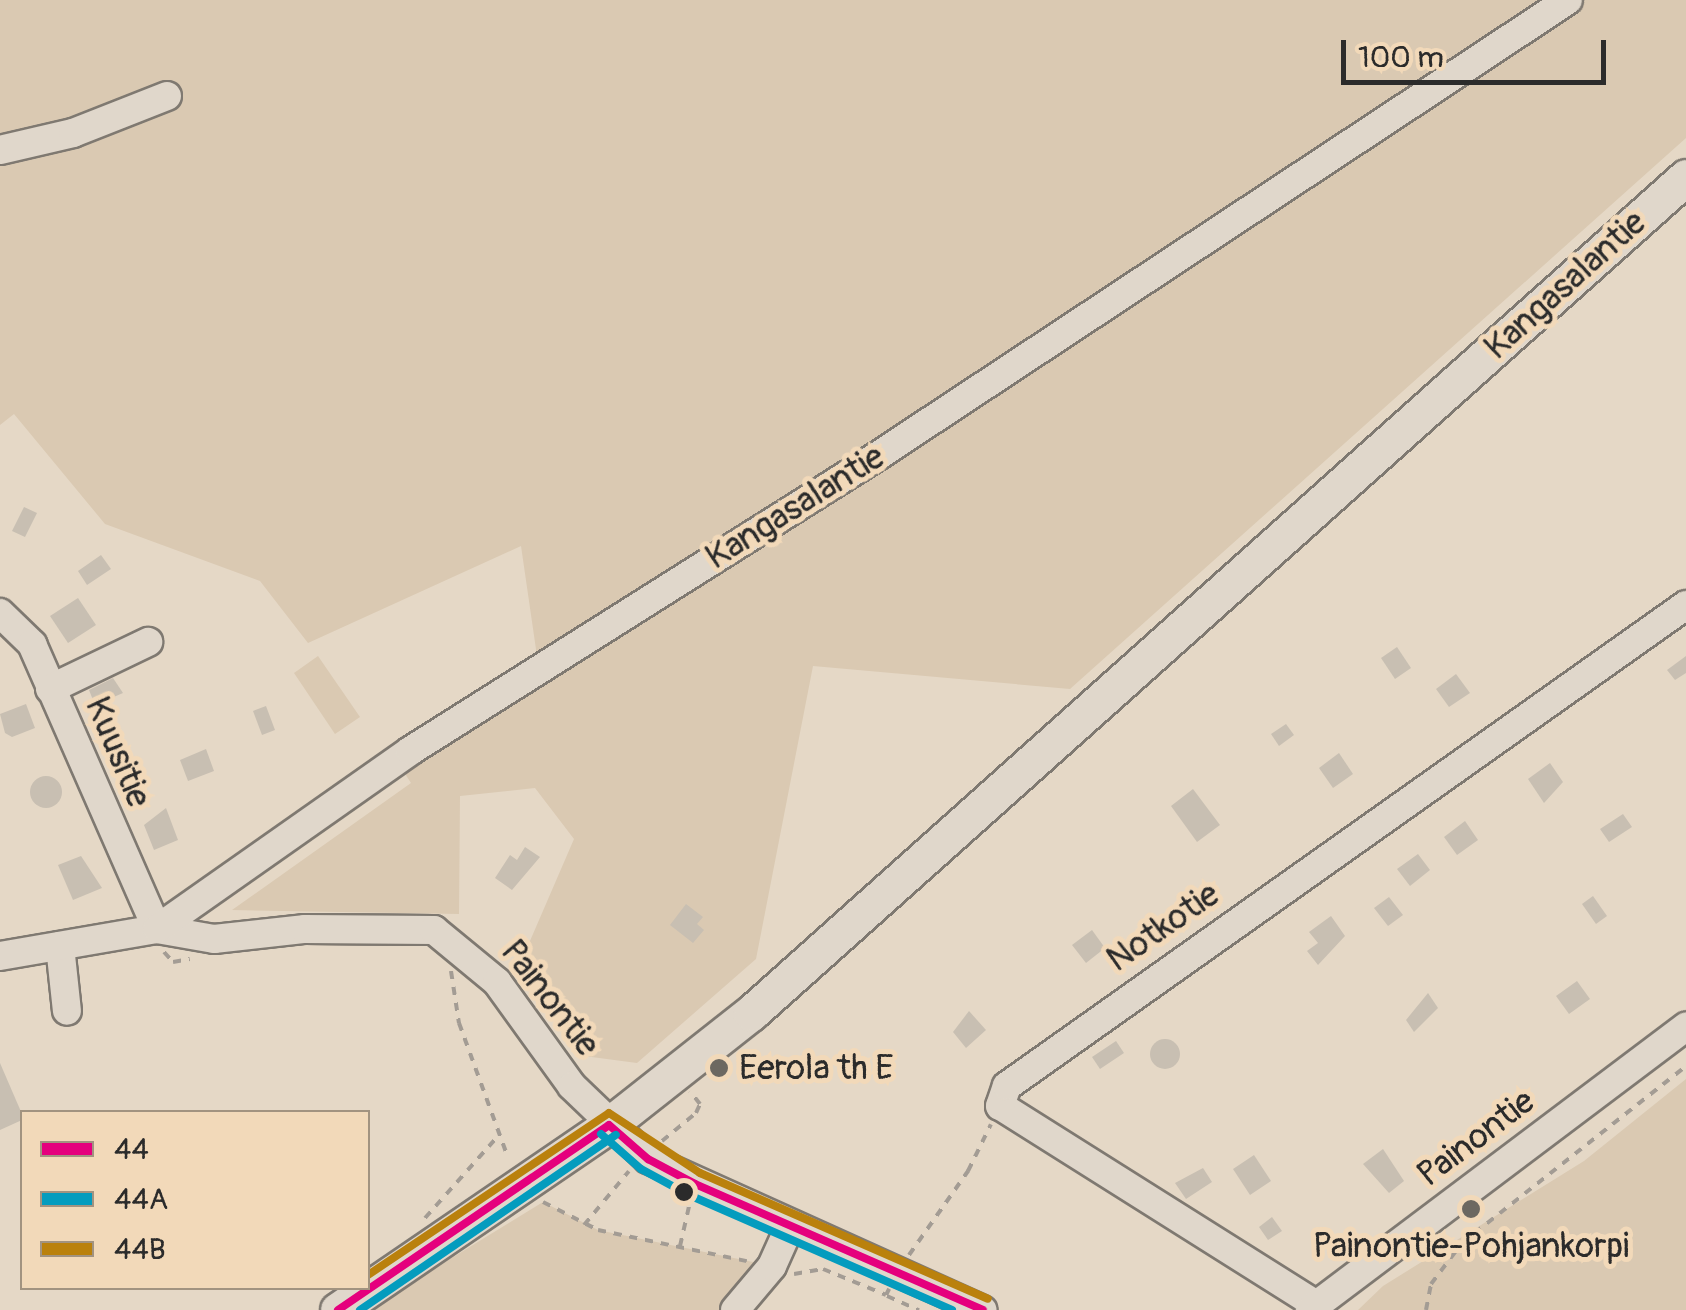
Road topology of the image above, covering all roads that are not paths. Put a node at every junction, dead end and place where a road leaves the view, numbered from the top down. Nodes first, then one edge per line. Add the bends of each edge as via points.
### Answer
1 (1568, 0) edge
2 (167, 96) dead end
3 (0, 150) edge
4 (1686, 177) edge
5 (1686, 605) edge
6 (0, 612) edge
7 (148, 642) dead end
8 (50, 689) junction
9 (157, 929) junction
10 (60, 946) junction
11 (0, 956) edge
12 (66, 1010) dead end
13 (1686, 1027) edge
14 (609, 1125) junction
15 (790, 1226) junction
16 (370, 1288) edge
17 (367, 1290) edge
18 (1313, 1307) edge
19 (338, 1310) edge
20 (734, 1310) edge
21 (983, 1310) edge

1 - 9 street, Kangasalantie via 892,446 410,751
2 - 3 street via 73,133
4 - 14 main road, Kangasalantie via 752,1013
5 - 18 street, Notkotie via 1007,1086 1000,1106
6 - 8 street, Kuusitie via 32,644
7 - 8 street
8 - 9 street, Kuusitie
9 - 10 street, Kangasalantie
9 - 14 street, Painontie via 214,939 306,929 434,930 496,982
10 - 11 street, Kangasalantie
10 - 12 street
13 - 18 street, Painontie
14 - 15 street, Painontie via 648,1159
14 - 16 main road, Kangasalantie
15 - 20 street via 772,1266
15 - 21 street, Painontie
17 - 19 main road, Kangasalantie

